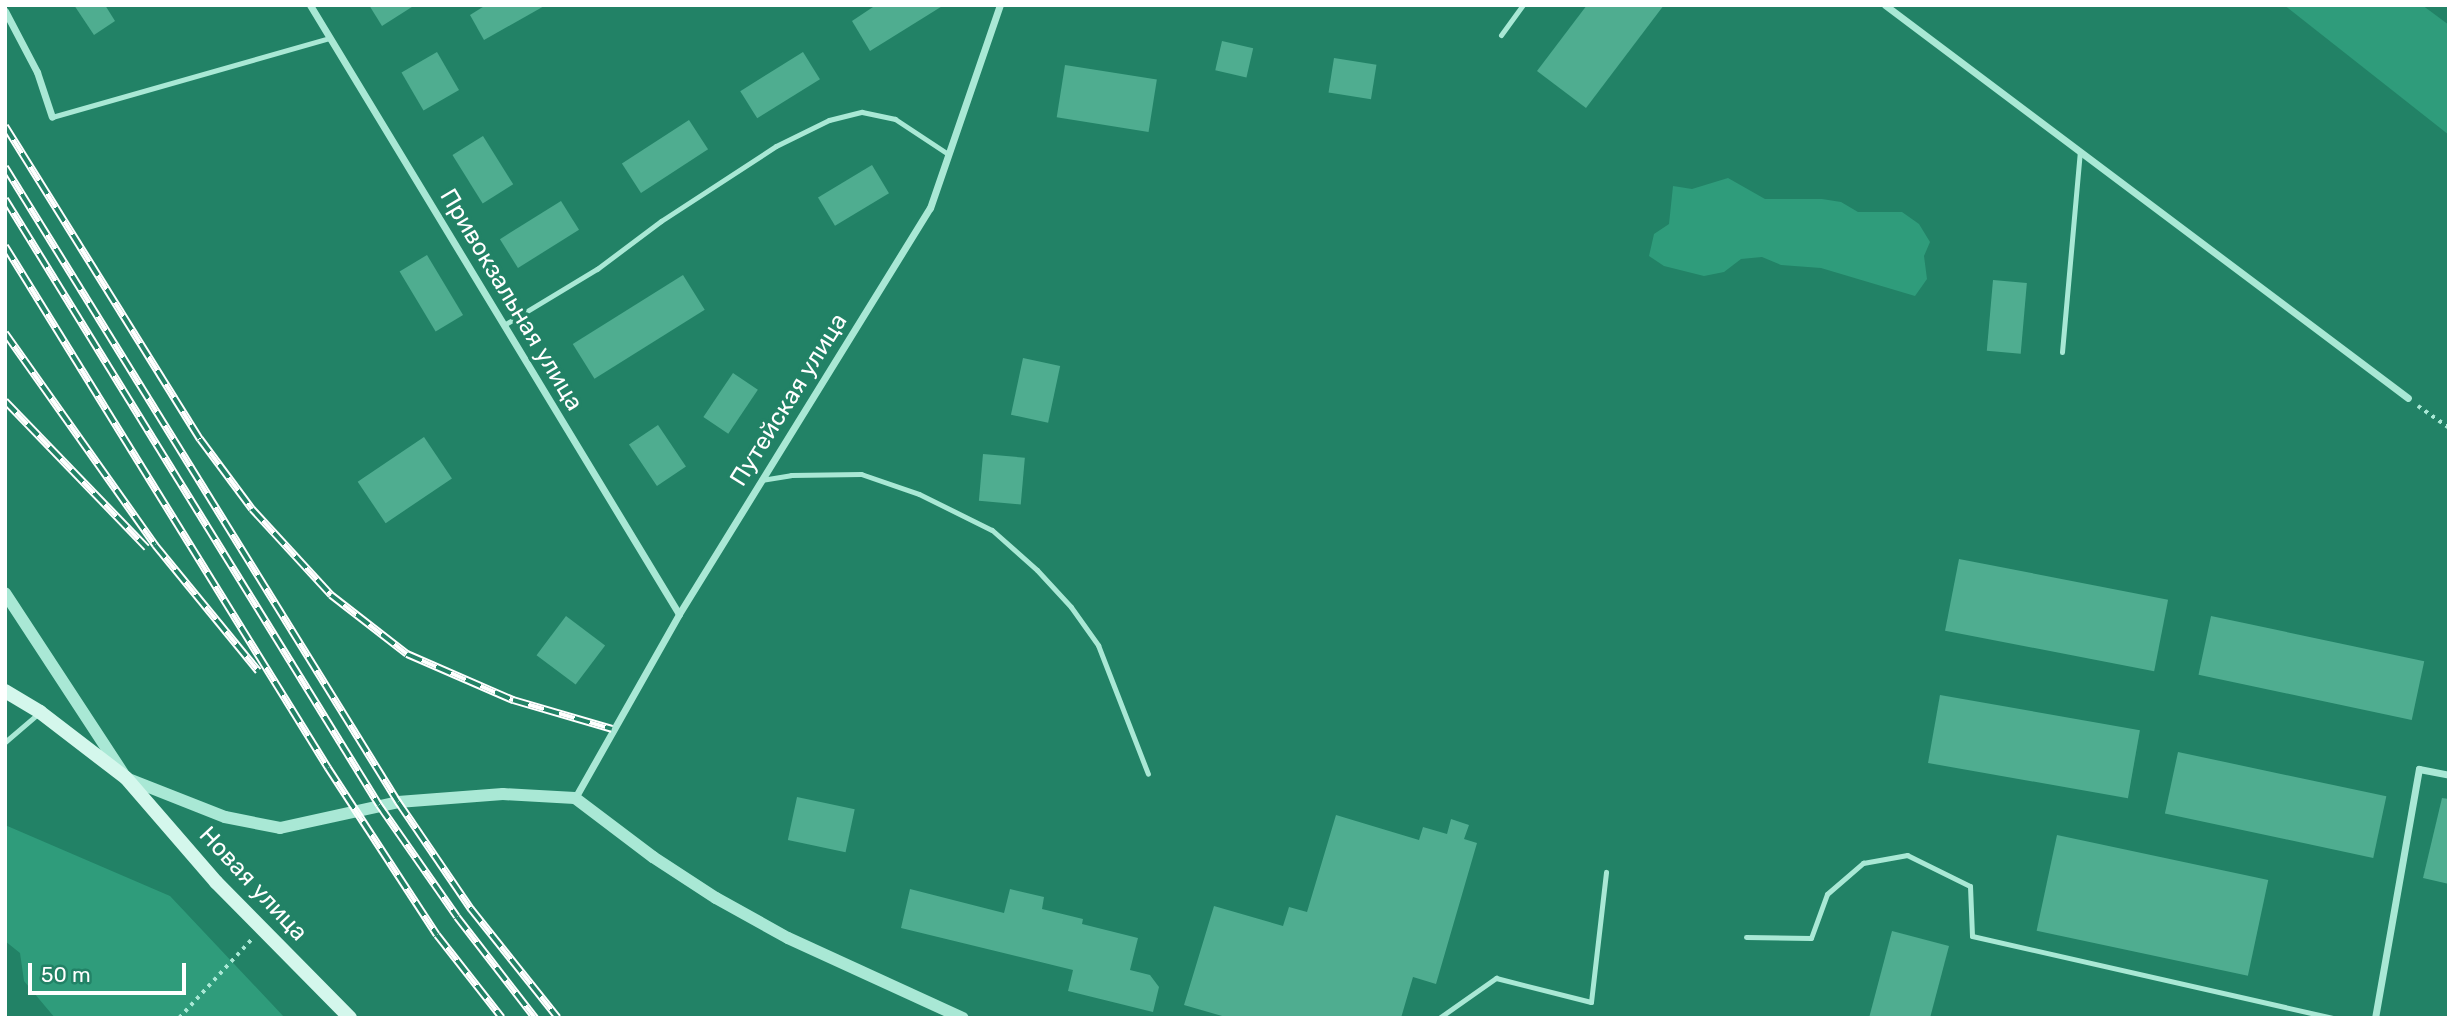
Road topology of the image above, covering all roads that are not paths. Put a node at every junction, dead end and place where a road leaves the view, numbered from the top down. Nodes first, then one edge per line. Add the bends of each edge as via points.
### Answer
1 (310, 5) edge
2 (1000, 5) edge
3 (1523, 5) edge
4 (1885, 5) edge
5 (5, 11) edge
6 (1501, 35) dead end
7 (330, 38) junction
8 (52, 117) joint
9 (2080, 152) junction
10 (948, 154) junction
11 (504, 325) junction
12 (2062, 352) dead end
13 (2407, 398) road end
14 (761, 480) junction
15 (5, 593) edge
16 (679, 614) junction
17 (5, 691) edge
18 (40, 712) junction
19 (5, 742) edge
20 (1148, 774) dead end
21 (2449, 775) edge
22 (126, 778) junction
23 (575, 798) junction
24 (1606, 872) dead end
25 (1746, 937) dead end
26 (350, 1018) edge
27 (962, 1018) edge
28 (1438, 1018) edge
29 (2334, 1018) edge
30 (2375, 1018) edge

1 - 7 street, Привокзальная улица
2 - 10 street, Путейская улица
3 - 6 lane
4 - 9 street
5 - 8 street via 37,72
7 - 8 lane
7 - 11 street, Привокзальная улица
9 - 12 lane
9 - 13 street
10 - 11 lane via 895,119 862,112 829,120 776,146 597,269
10 - 14 street, Путейская улица via 930,208
11 - 16 street, Привокзальная улица
14 - 16 street, Путейская улица
14 - 20 lane via 860,474 919,494 992,530 1037,570 1098,645
15 - 22 street
16 - 23 street, Путейская улица
17 - 18 main road, Новая улица
18 - 19 lane
18 - 22 main road, Новая улица
21 - 30 street via 2419,769
22 - 23 street via 225,817 280,828 398,802 503,794
22 - 26 main road, Новая улица via 216,882
23 - 27 street via 716,898 788,938
24 - 28 lane via 1591,1002 1496,978
25 - 29 lane via 1811,938 1827,894 1863,863 1907,855 1970,886 1972,936

